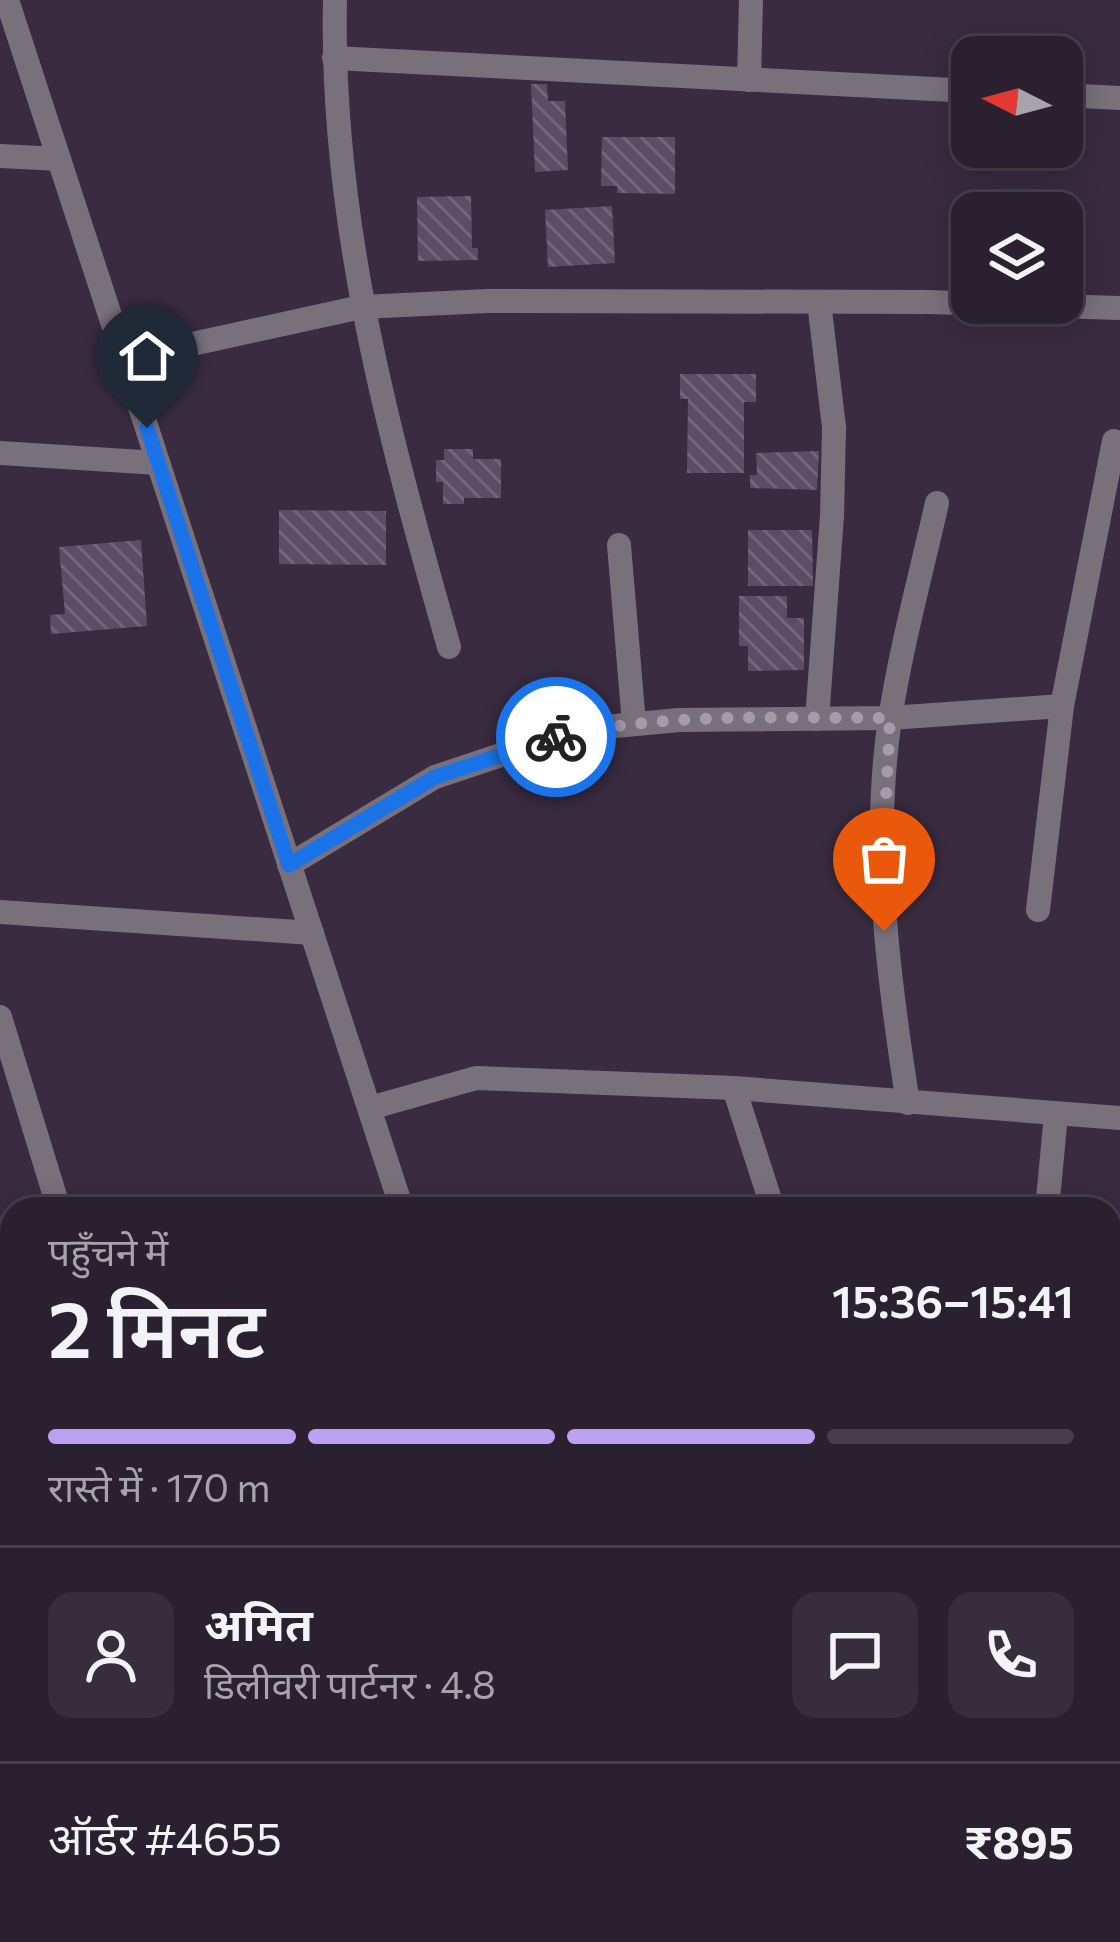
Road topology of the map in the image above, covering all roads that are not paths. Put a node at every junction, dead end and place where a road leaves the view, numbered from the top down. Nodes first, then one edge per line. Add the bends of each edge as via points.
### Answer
1 (7, 0) edge
2 (335, 0) edge
3 (751, 0) edge
4 (334, 58) junction
5 (749, 80) junction
6 (951, 90) edge
7 (1083, 96) edge
8 (1120, 98) edge
9 (0, 156) edge
10 (59, 158) junction
11 (819, 302) junction
12 (361, 307) junction
13 (1120, 308) edge
14 (124, 359) junction
15 (1114, 441) dead end
16 (0, 453) edge
17 (158, 463) junction
18 (937, 503) dead end
19 (619, 545) dead end
20 (449, 647) dead end
21 (1062, 706) junction
22 (890, 718) junction
23 (817, 719) junction
24 (634, 724) junction
25 (289, 865) junction
26 (1038, 910) dead end
27 (0, 912) edge
28 (312, 933) junction
29 (0, 1017) edge
30 (734, 1088) junction
31 (908, 1103) junction
32 (370, 1108) junction
33 (1056, 1114) junction
34 (1120, 1118) edge
35 (55, 1197) edge
36 (398, 1197) edge
37 (768, 1197) edge
38 (1048, 1197) edge

1 - 10 street
2 - 4 street
3 - 5 street
4 - 5 street
4 - 12 street
5 - 6 street
7 - 8 street
9 - 10 street
10 - 14 street
11 - 12 street
11 - 13 street
11 - 23 street via 835,427
12 - 14 street
12 - 20 street
14 - 17 street
15 - 21 street
16 - 17 street
17 - 25 street
18 - 22 street
19 - 24 street
21 - 22 street
21 - 26 street
22 - 23 street
22 - 31 street via 884,931
23 - 24 street
24 - 25 street via 548,739 435,777
25 - 28 street
27 - 28 street
28 - 32 street
29 - 35 street
30 - 31 street
30 - 32 street via 476,1078
30 - 37 street
31 - 33 street
32 - 36 street
33 - 34 street
33 - 38 street

